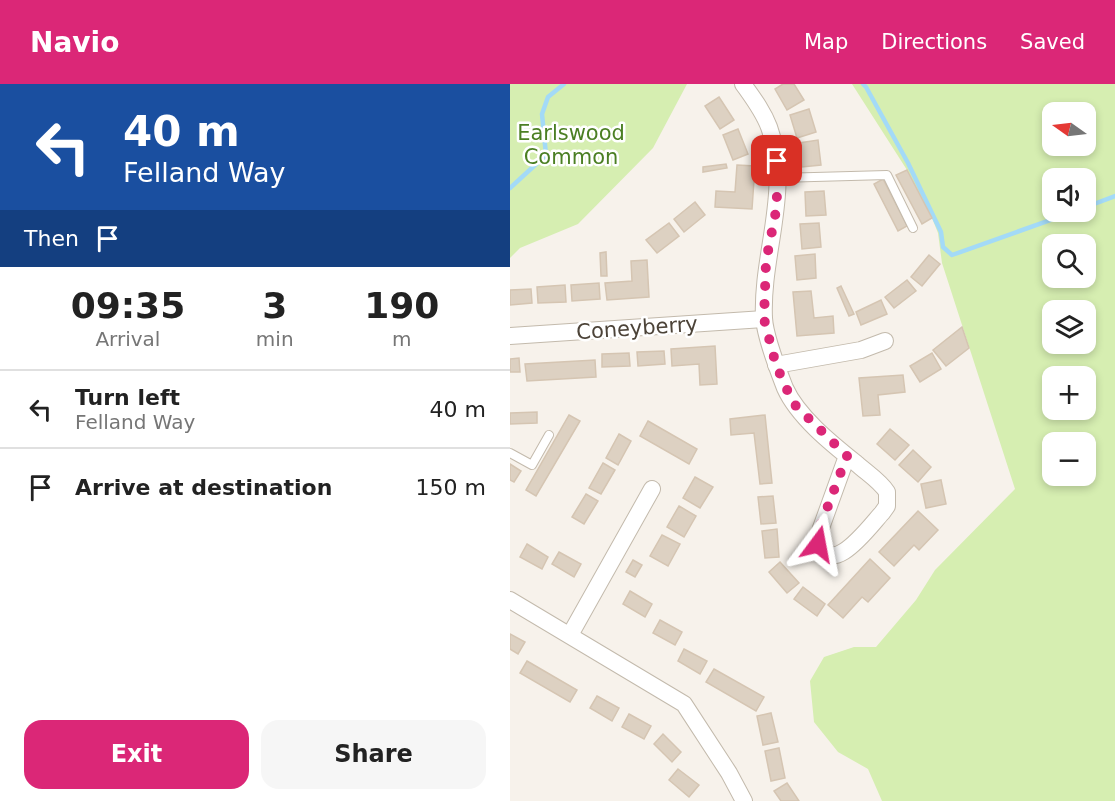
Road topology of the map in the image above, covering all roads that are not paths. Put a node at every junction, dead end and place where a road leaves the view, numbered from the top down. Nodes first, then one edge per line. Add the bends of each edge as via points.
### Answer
1 (743, 84) edge
2 (778, 178) junction
3 (913, 228) dead end
4 (764, 319) junction
5 (510, 336) edge
6 (885, 341) dead end
7 (776, 365) junction
8 (549, 435) dead end
9 (510, 453) edge
10 (847, 456) junction
11 (652, 489) dead end
12 (510, 600) edge
13 (570, 635) junction
14 (744, 801) edge

1 - 2 street via 769,127
2 - 3 lane via 887,175
2 - 4 street via 766,261
4 - 5 street, Coneyberry
4 - 7 street
6 - 7 street via 861,351
7 - 10 street via 793,403
8 - 9 lane via 532,465
10 - 10 street via 817,539 821,548 833,555 842,554 855,543 882,513 888,499 884,487
11 - 13 street
12 - 13 street
13 - 14 street via 684,704

